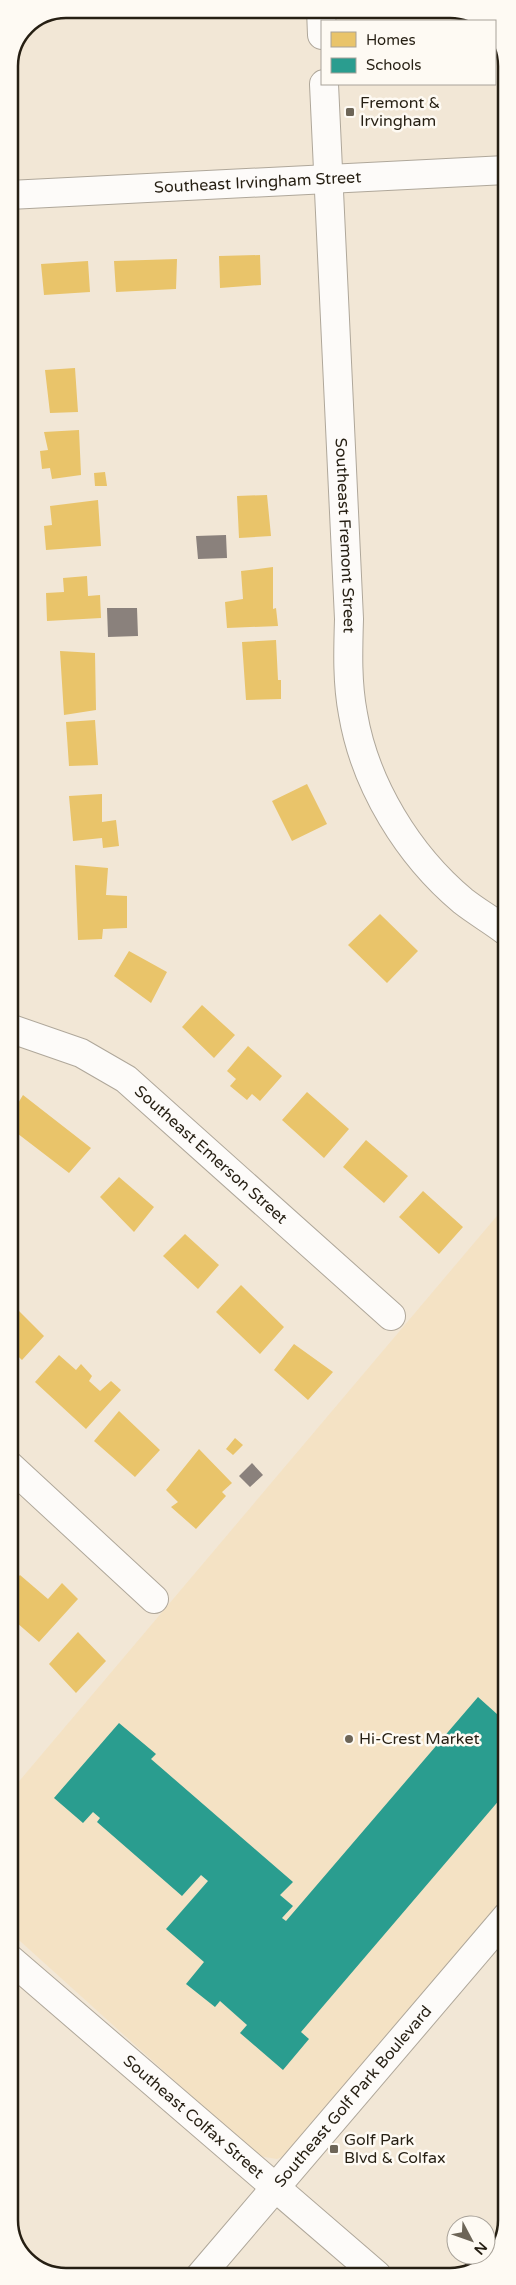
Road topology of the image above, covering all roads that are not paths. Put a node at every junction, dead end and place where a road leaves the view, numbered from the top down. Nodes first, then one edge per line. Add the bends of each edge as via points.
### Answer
1 (324, 85) edge
2 (498, 170) edge
3 (329, 179) junction
4 (18, 195) edge
5 (498, 926) edge
6 (18, 1031) edge
7 (391, 1316) dead end
8 (18, 1473) edge
9 (154, 1599) dead end
10 (498, 1927) edge
11 (18, 1966) edge
12 (275, 2188) junction
13 (207, 2267) edge
14 (369, 2268) edge

1 - 3 street, Southeast Fremont Street
2 - 3 street, Southeast Irvingham Street
3 - 4 street, Southeast Irvingham Street
3 - 5 street, Southeast Fremont Street via 349,619 348,668 353,715 367,764 387,809 416,852 463,901
6 - 7 street, Southeast Emerson Street via 81,1053 126,1079
8 - 9 street
10 - 12 street, Southeast Golf Park Boulevard
11 - 12 street, Southeast Colfax Street
12 - 13 street, Southeast Golf Park Boulevard
12 - 14 street, Southeast Colfax Street

